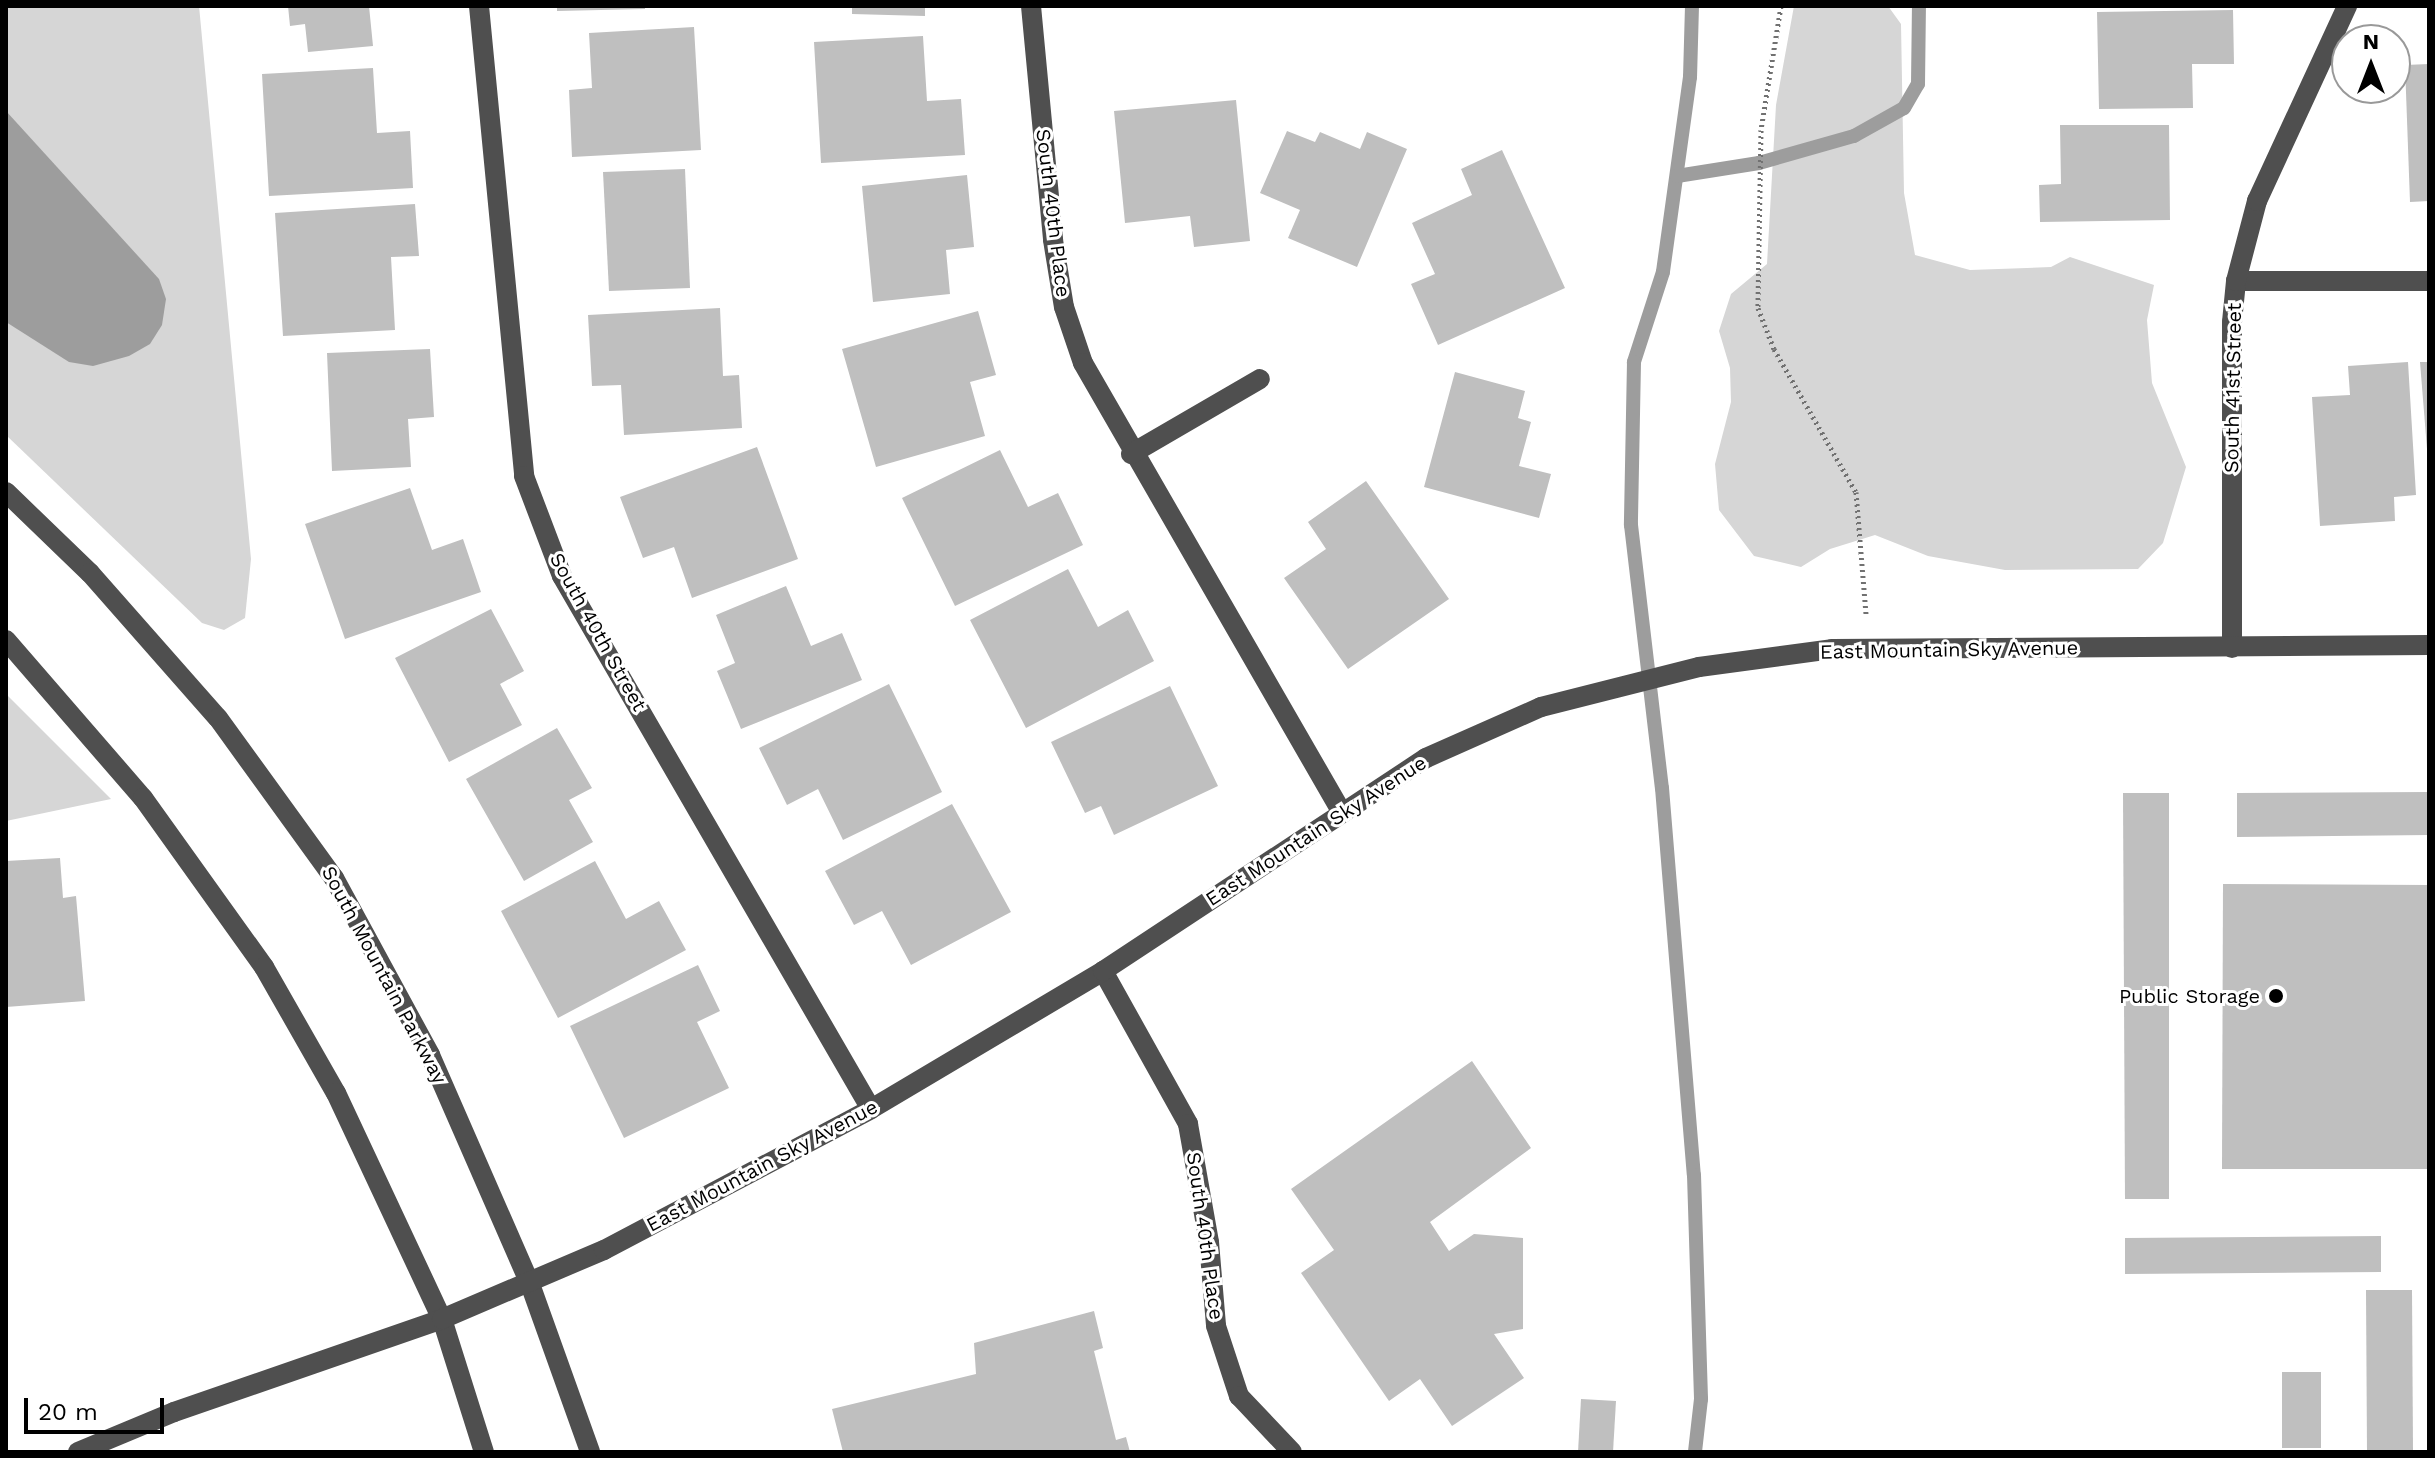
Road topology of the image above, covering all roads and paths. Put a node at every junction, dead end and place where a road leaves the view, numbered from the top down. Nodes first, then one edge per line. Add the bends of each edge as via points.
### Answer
1 (479, 6) edge
2 (1031, 6) edge
3 (1781, 6) edge
4 (2347, 6) edge
5 (2236, 281) junction
6 (2429, 281) edge
7 (1260, 379) dead end
8 (1131, 454) junction
9 (6, 492) edge
10 (6, 640) edge
11 (2429, 645) edge
12 (2232, 648) junction
13 (1868, 649) junction
14 (1341, 811) junction
15 (1103, 971) junction
16 (871, 1109) junction
17 (530, 1284) junction
18 (442, 1319) junction
19 (115, 1445) edge
20 (78, 1452) edge
21 (484, 1452) edge
22 (590, 1452) edge
23 (1292, 1452) edge

1 - 16 street, South 40th Street via 524,476 562,576
2 - 8 street, South 40th Place via 1064,307 1083,363
3 - 13 path via 1761,130 1758,308 1774,349 1856,492
4 - 5 street, South 41st Street via 2257,201
5 - 6 street
5 - 12 street, South 41st Street via 2231,338
7 - 8 street
8 - 14 street, South 40th Place
9 - 17 street, South Mountain Parkway via 90,573 218,718 334,878 430,1055
10 - 18 street via 143,798 264,967 336,1093
11 - 12 street, East Mountain Sky Avenue
12 - 13 street, East Mountain Sky Avenue
13 - 14 street, East Mountain Sky Avenue via 1699,667 1541,707 1426,758
14 - 15 street, East Mountain Sky Avenue
15 - 16 street, East Mountain Sky Avenue
15 - 23 street, South 40th Place via 1188,1124 1207,1227 1216,1326 1239,1396
16 - 17 street, East Mountain Sky Avenue
17 - 18 street, East Mountain Sky Avenue
17 - 22 street, South Mountain Parkway
18 - 19 street, East Mountain Sky Avenue
18 - 21 street
19 - 20 street, East Mountain Sky Avenue

